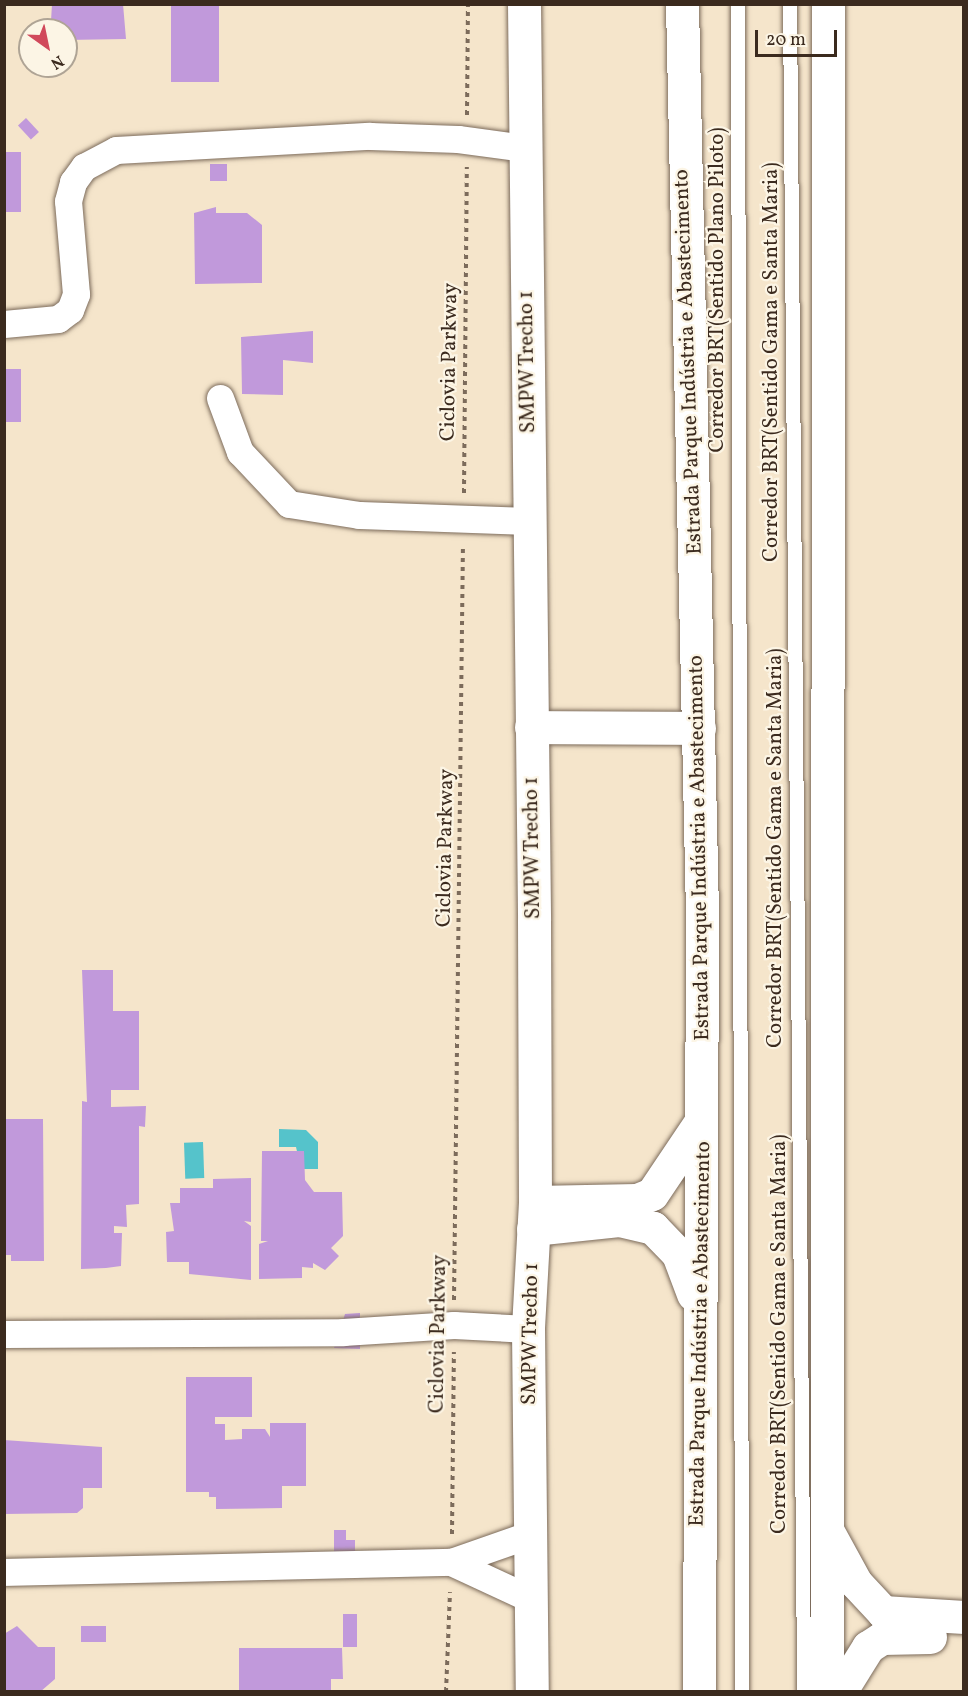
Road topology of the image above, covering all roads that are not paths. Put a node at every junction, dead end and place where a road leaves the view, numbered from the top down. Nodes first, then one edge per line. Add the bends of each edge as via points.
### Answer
1 (524, 4) edge
2 (682, 4) edge
3 (738, 4) edge
4 (790, 4) edge
5 (828, 4) edge
6 (525, 148) junction
7 (4, 324) edge
8 (220, 399) dead end
9 (529, 520) junction
10 (531, 727) junction
11 (699, 728) junction
12 (703, 1116) junction
13 (534, 1215) junction
14 (698, 1309) junction
15 (528, 1329) junction
16 (4, 1334) edge
17 (824, 1524) junction
18 (531, 1534) junction
19 (451, 1562) junction
20 (4, 1572) edge
21 (533, 1600) junction
22 (963, 1617) edge
23 (963, 1641) edge
24 (532, 1692) edge
25 (699, 1692) edge
26 (742, 1692) edge
27 (804, 1692) edge
28 (826, 1692) edge
29 (840, 1692) edge

1 - 6 main road, SMPW Trecho 1
2 - 11 main road, Estrada Parque Indústria e Abastecimento
3 - 26 lane, Corredor BRT(Sentido Plano Piloto)
4 - 27 lane, Corredor BRT(Sentido Gama e Santa Maria)
5 - 17 main road
6 - 7 street via 467,140 370,136 116,150 100,156 72,182 68,201 76,294 70,310 58,319
6 - 9 main road, SMPW Trecho 1
8 - 9 street via 240,452 289,504 359,515
9 - 10 main road, SMPW Trecho 1
10 - 11 main road
10 - 13 main road, SMPW Trecho 1
11 - 12 main road, Estrada Parque Indústria e Abastecimento
12 - 13 main road via 652,1194 637,1200
12 - 14 main road, Estrada Parque Indústria e Abastecimento
13 - 14 main road via 619,1220 653,1228 678,1254
13 - 15 main road, SMPW Trecho 1
14 - 25 main road, Estrada Parque Indústria e Abastecimento
15 - 16 street via 454,1324 344,1332
15 - 18 main road, SMPW Trecho 1
17 - 22 main road via 856,1584 883,1611
17 - 28 main road
18 - 19 street
18 - 21 main road, SMPW Trecho 1
19 - 20 street
19 - 21 street
21 - 24 main road, SMPW Trecho 1
23 - 29 main road via 882,1638 868,1647

